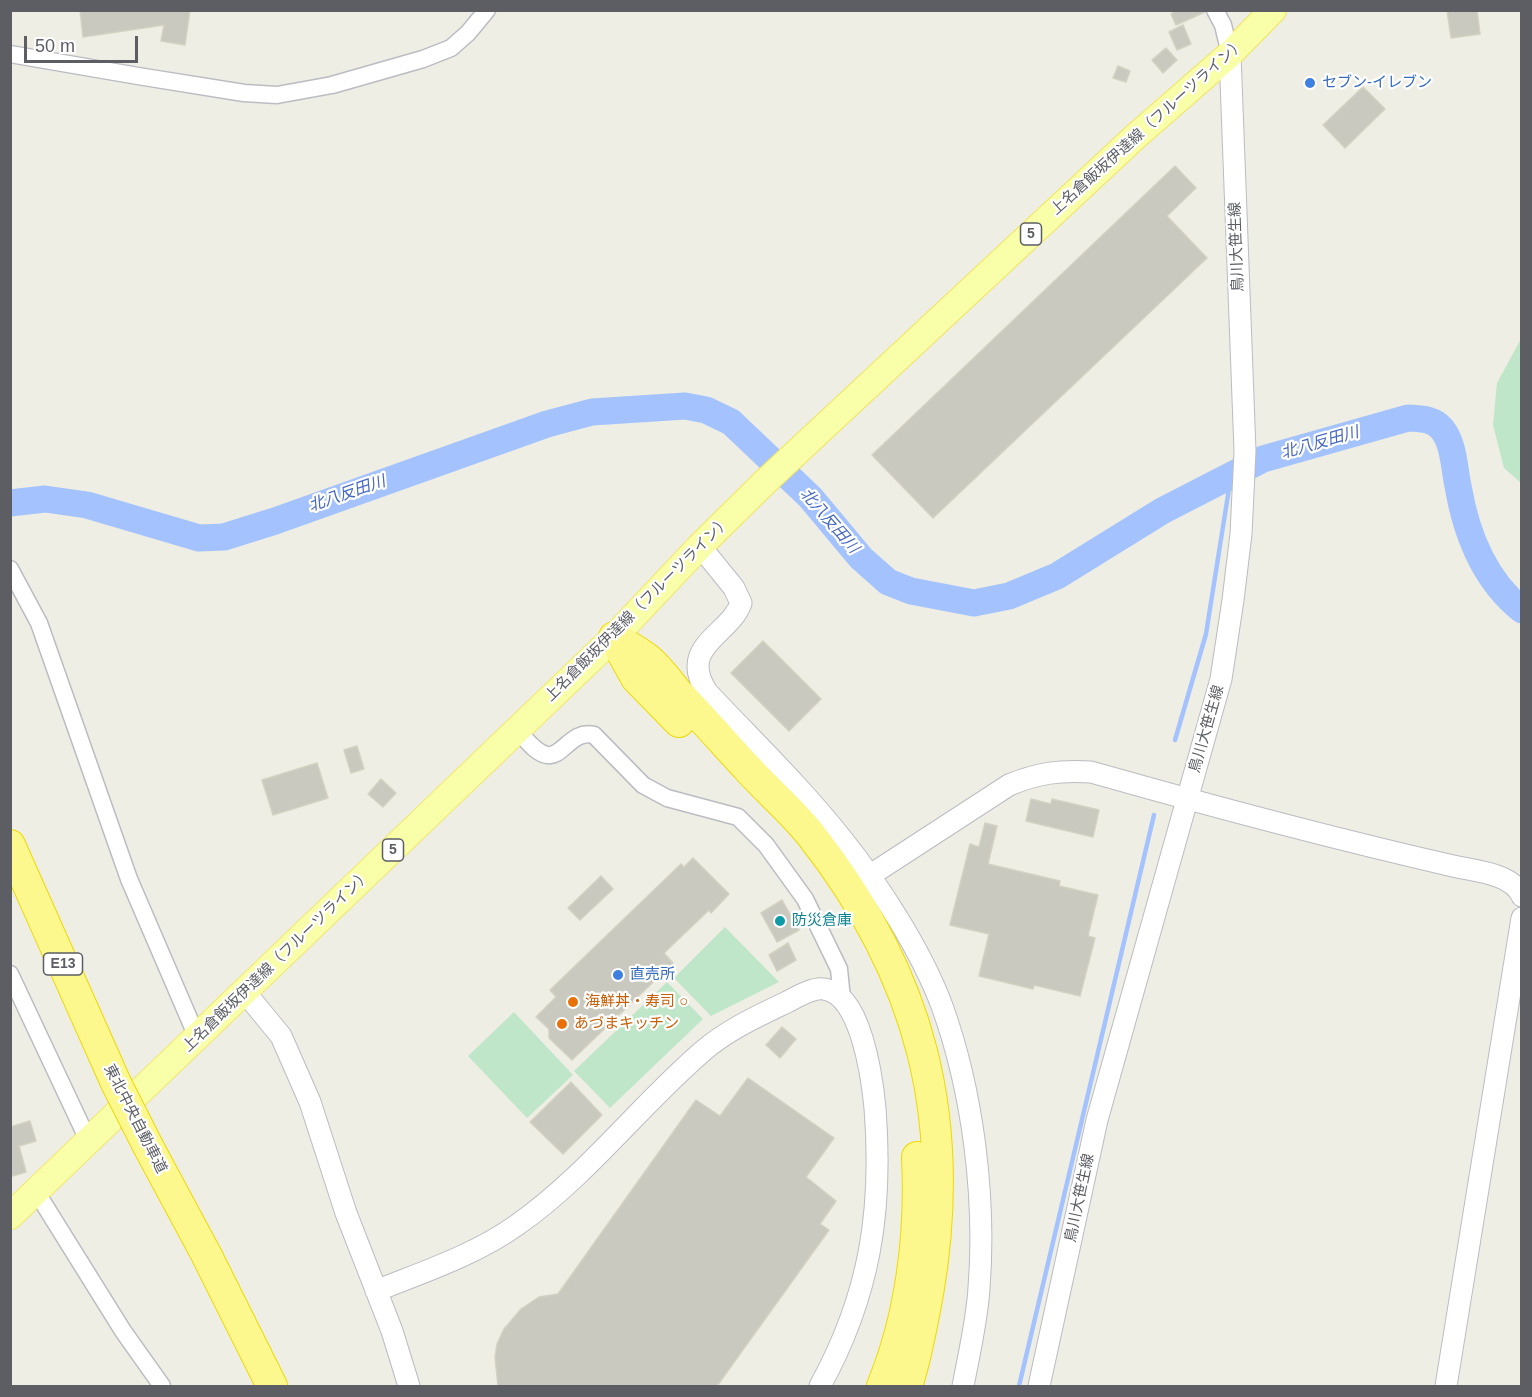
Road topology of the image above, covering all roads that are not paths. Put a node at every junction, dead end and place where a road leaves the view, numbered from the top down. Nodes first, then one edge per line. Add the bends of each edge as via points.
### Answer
1 (488, 10) edge
2 (1215, 10) edge
3 (1274, 10) edge
4 (10, 54) edge
5 (1230, 54) junction
6 (700, 546) junction
7 (10, 569) edge
8 (614, 637) junction
9 (517, 730) junction
10 (1187, 799) junction
11 (10, 845) edge
12 (869, 876) junction
13 (1521, 896) edge
14 (1521, 918) edge
15 (10, 974) edge
16 (244, 991) junction
17 (842, 999) junction
18 (197, 1037) junction
19 (88, 1140) junction
20 (37, 1193) junction
21 (10, 1216) edge
22 (206, 1254) junction
23 (376, 1291) junction
24 (891, 1384) edge
25 (162, 1386) edge
26 (272, 1386) edge
27 (282, 1386) edge
28 (409, 1386) edge
29 (820, 1386) edge
30 (963, 1386) edge
31 (1039, 1386) edge
32 (1446, 1386) edge

1 - 4 street via 451,48 332,85 277,95
2 - 5 street via 1223,24
3 - 5 main road, 上名倉飯坂伊達線（フルーツライン） / 5
5 - 6 main road, 上名倉飯坂伊達線（フルーツライン） / 5 via 1136,136
5 - 10 street, 鳥川大笹生線 via 1245,451 1241,534 1221,679
6 - 8 main road, 上名倉飯坂伊達線（フルーツライン） / 5
6 - 12 street via 734,588 741,603 705,647 698,663 700,681 811,802
7 - 18 street via 39,623 129,879
8 - 9 main road, 上名倉飯坂伊達線（フルーツライン） / 5
8 - 24 highway via 636,678 776,822 810,864 851,927 891,1014 912,1097 918,1171 914,1249
8 - 24 highway via 648,660 811,835 857,900 880,941 912,1015 932,1092 938,1210 935,1254 921,1330
9 - 16 main road, 上名倉飯坂伊達線（フルーツライン） / 5
9 - 17 street via 547,755 579,736 594,735 652,791 738,817 766,845 805,899 839,969
10 - 12 street via 1090,772 1063,770 1034,775 1009,785
10 - 13 street via 1492,875 1511,883
10 - 31 street, 鳥川大笹生線 via 1097,1120
11 - 22 highway, 東北中央自動車道 / E13, bridge via 116,1083
12 - 30 street via 896,917 941,1005 968,1107 981,1253
14 - 32 street
15 - 19 street
16 - 18 main road, 上名倉飯坂伊達線（フルーツライン） / 5
16 - 23 street via 281,1036 310,1102
17 - 23 street via 834,991 820,988 736,1028 704,1050 528,1217 492,1241
17 - 29 street via 860,1033 874,1096 878,1152 876,1214 864,1281
18 - 19 main road, 上名倉飯坂伊達線（フルーツライン） / 5
19 - 20 main road, 上名倉飯坂伊達線（フルーツライン） / 5
20 - 21 main road, 上名倉飯坂伊達線（フルーツライン） / 5
20 - 25 street
22 - 26 highway, 東北中央自動車道 / E13
22 - 27 highway
23 - 28 street

